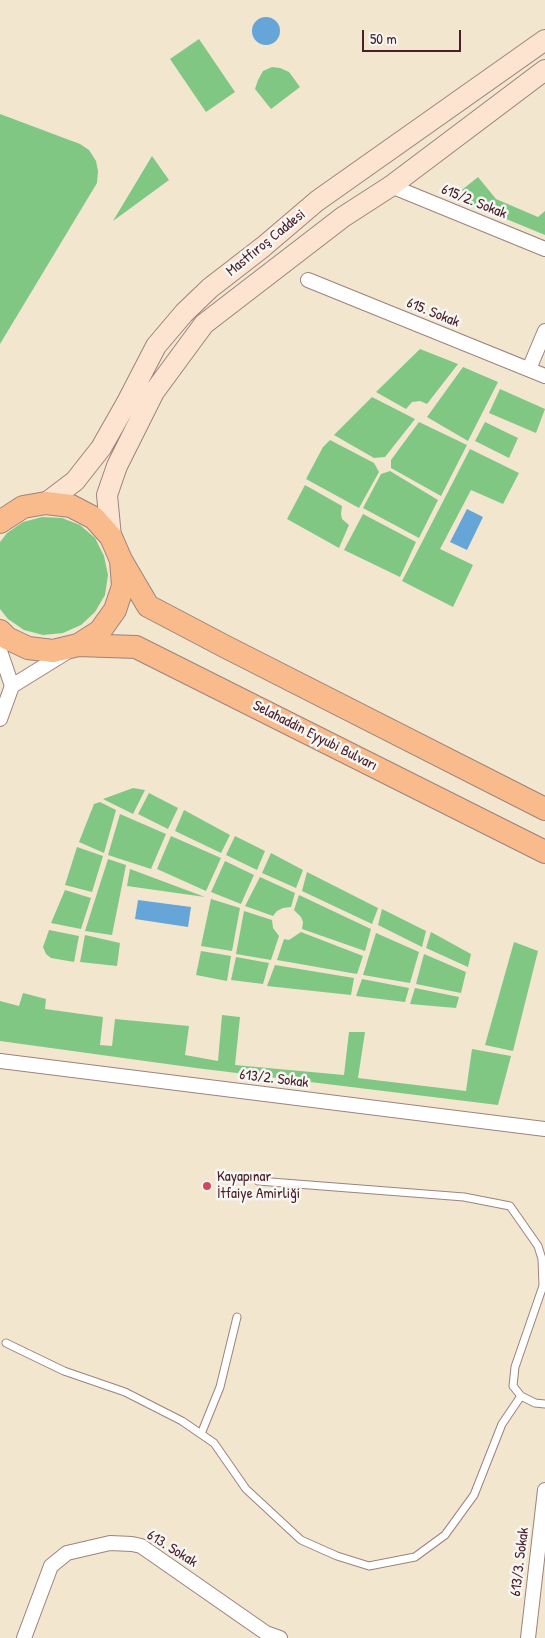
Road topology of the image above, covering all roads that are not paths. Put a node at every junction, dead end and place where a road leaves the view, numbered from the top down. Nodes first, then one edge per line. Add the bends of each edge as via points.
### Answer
1 (545, 40) edge
2 (545, 70) edge
3 (390, 186) junction
4 (545, 248) edge
5 (308, 280) dead end
6 (545, 331) edge
7 (529, 369) junction
8 (545, 376) edge
9 (46, 503) junction
10 (1, 520) edge
11 (111, 537) junction
12 (122, 560) junction
13 (0, 631) edge
14 (78, 644) junction
15 (0, 651) edge
16 (12, 686) junction
17 (0, 719) edge
18 (545, 810) edge
19 (545, 852) edge
20 (0, 1061) edge
21 (545, 1129) edge
22 (258, 1181) dead end
23 (237, 1317) dead end
24 (6, 1343) dead end
25 (521, 1396) junction
26 (545, 1404) edge
27 (201, 1434) junction
28 (545, 1490) edge
29 (24, 1638) edge
30 (280, 1638) edge
31 (528, 1638) edge

1 - 9 main road, Mastfıroş Caddesi via 317,201 210,288 156,346 101,448 76,482
2 - 3 main road, Mastfıroş Caddesi
3 - 4 street, 615/2. Sokak
3 - 11 main road, Mastfıroş Caddesi via 343,217 204,324 154,392 117,466 107,495
5 - 7 street, 615. Sokak
6 - 7 street
7 - 8 street, 615. Sokak
9 - 10 main road via 23,507
9 - 11 main road via 71,506 94,518
11 - 12 main road
12 - 14 main road via 123,586 115,610 100,631
12 - 18 main road via 148,606
13 - 14 main road via 28,648 54,651
14 - 16 street
14 - 19 main road, Selahaddin Eyyubi Bulvarı via 136,646
15 - 16 street
16 - 17 street
20 - 21 street, 613/2. Sokak
22 - 25 lane via 464,1197 510,1206 538,1246 542,1259 543,1286 515,1367 513,1386
23 - 27 lane via 220,1387
24 - 27 lane via 64,1371 125,1392
25 - 26 lane
25 - 27 lane via 502,1424 474,1495 445,1535 415,1557 369,1566 301,1540 246,1489 214,1443
28 - 31 street, 613/3. Sokak
29 - 30 street, 613. Sokak via 51,1566 67,1553 110,1543 141,1546 266,1633

